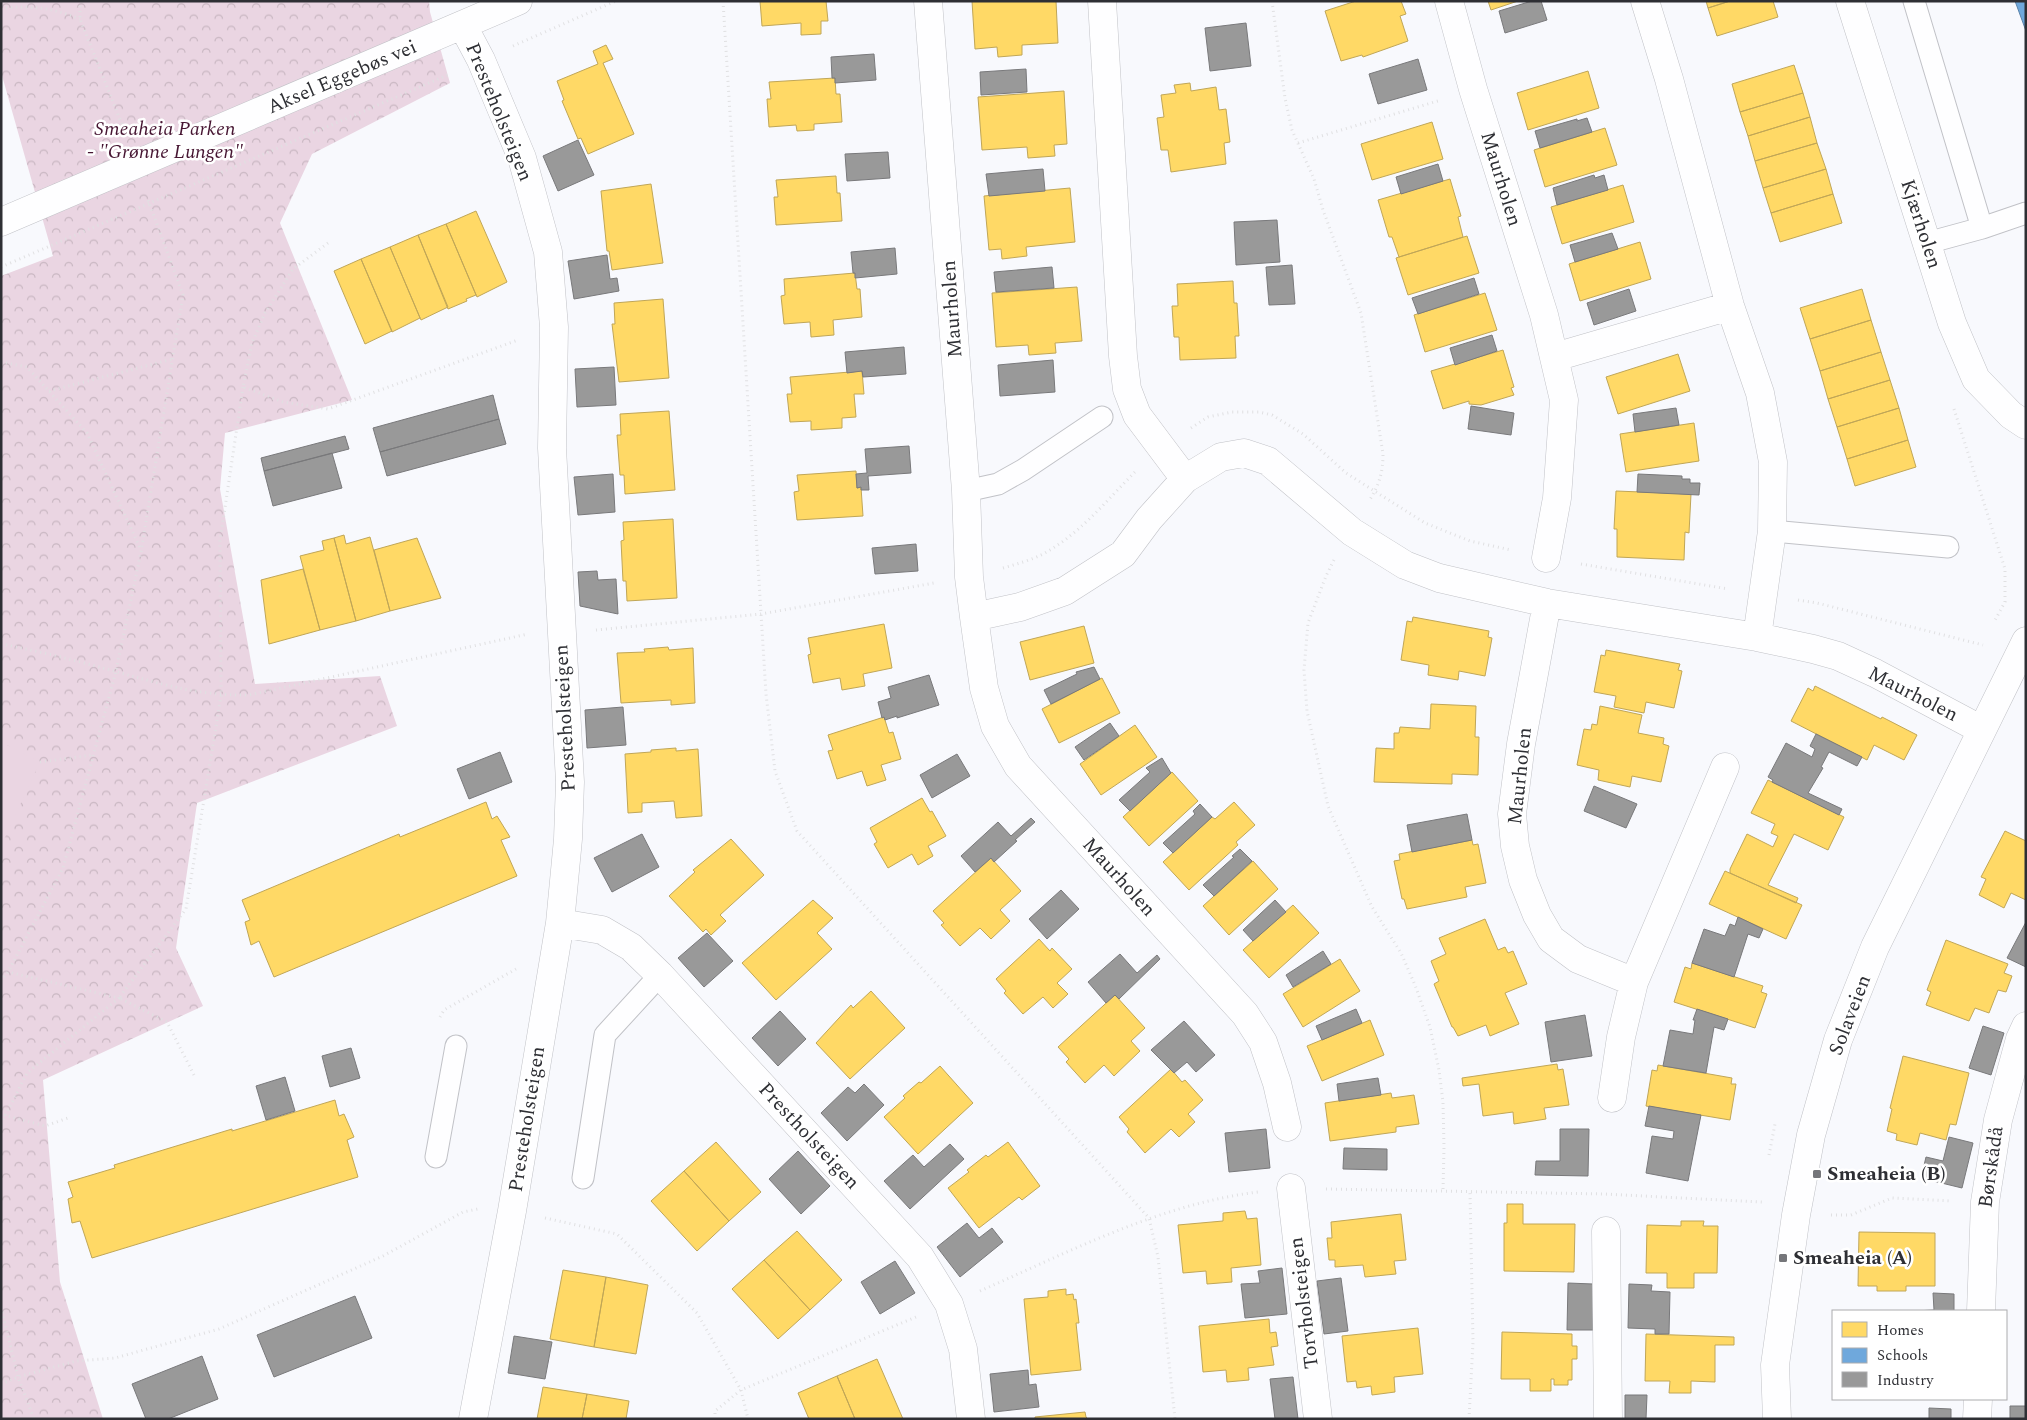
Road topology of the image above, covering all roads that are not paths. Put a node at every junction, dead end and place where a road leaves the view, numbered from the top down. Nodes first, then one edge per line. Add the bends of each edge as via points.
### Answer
1 (518, 1) edge
2 (928, 1) edge
3 (1102, 1) edge
4 (1449, 1) edge
5 (1645, 1) edge
6 (1850, 1) edge
7 (1914, 1) edge
8 (462, 26) junction
9 (2026, 213) edge
10 (1, 222) edge
11 (1982, 228) junction
12 (1927, 243) junction
13 (1730, 306) junction
14 (1554, 357) junction
15 (1102, 417) dead end
16 (2026, 426) edge
17 (1184, 479) junction
18 (966, 491) junction
19 (1772, 531) junction
20 (1948, 547) dead end
21 (1546, 558) dead end
22 (1547, 603) junction
23 (974, 617) junction
24 (1757, 637) junction
25 (2026, 641) edge
26 (1982, 730) junction
27 (1725, 767) dead end
28 (558, 935) junction
29 (660, 975) junction
30 (1634, 982) junction
31 (2026, 1026) edge
32 (456, 1046) dead end
33 (1612, 1098) dead end
34 (1287, 1127) dead end
35 (436, 1157) dead end
36 (583, 1178) dead end
37 (1290, 1188) road end
38 (1606, 1231) dead end
39 (1981, 1310) edge
40 (1978, 1400) edge
41 (473, 1419) edge
42 (971, 1419) edge
43 (1318, 1419) edge
44 (1608, 1419) edge
45 (1777, 1419) edge
46 (1977, 1419) edge

1 - 8 street, Aksel Eggebøs vei
2 - 18 street, Maurholen
3 - 17 street via 1127,389 1137,415
4 - 14 street, Maurholen
5 - 13 street
6 - 12 street, Kjærholen
7 - 11 lane
8 - 10 street, Aksel Eggebøs vei
8 - 28 street, Presteholsteigen via 481,60 522,158 548,252 554,327 552,448 570,782
9 - 11 lane
11 - 12 lane
12 - 16 street, Kjærholen via 1952,323 1976,379
13 - 14 street
13 - 19 street via 1760,393 1773,462
14 - 21 street, Maurholen via 1564,400 1557,498
15 - 18 lane via 998,484
17 - 22 street, Maurholen via 1222,457 1244,453 1268,460 1352,532 1405,564 1439,578
17 - 23 street, Maurholen via 1123,554 1065,591 1020,607
18 - 23 street, Maurholen
19 - 20 lane
19 - 24 street
22 - 24 street, Maurholen
22 - 30 street, Maurholen via 1521,744 1512,814 1515,846 1523,880 1551,939 1578,958
23 - 34 street, Maurholen via 984,688 995,726 1018,766 1245,1014 1263,1042
24 - 26 street, Maurholen via 1838,656
25 - 26 street, Solaveien
26 - 45 street, Solaveien via 1876,947 1838,1040 1811,1135 1796,1215 1776,1365
27 - 30 street
28 - 29 street, Prestholsteigen via 602,930 631,947
28 - 41 street, Presteholsteigen
29 - 36 lane via 605,1035
29 - 42 street, Prestholsteigen via 920,1257 948,1304 963,1349
30 - 33 street via 1621,1037
31 - 39 street, Børskådå via 1998,1120 1984,1202
32 - 35 lane
37 - 43 street, Torvholsteigen
38 - 44 street
40 - 46 street

